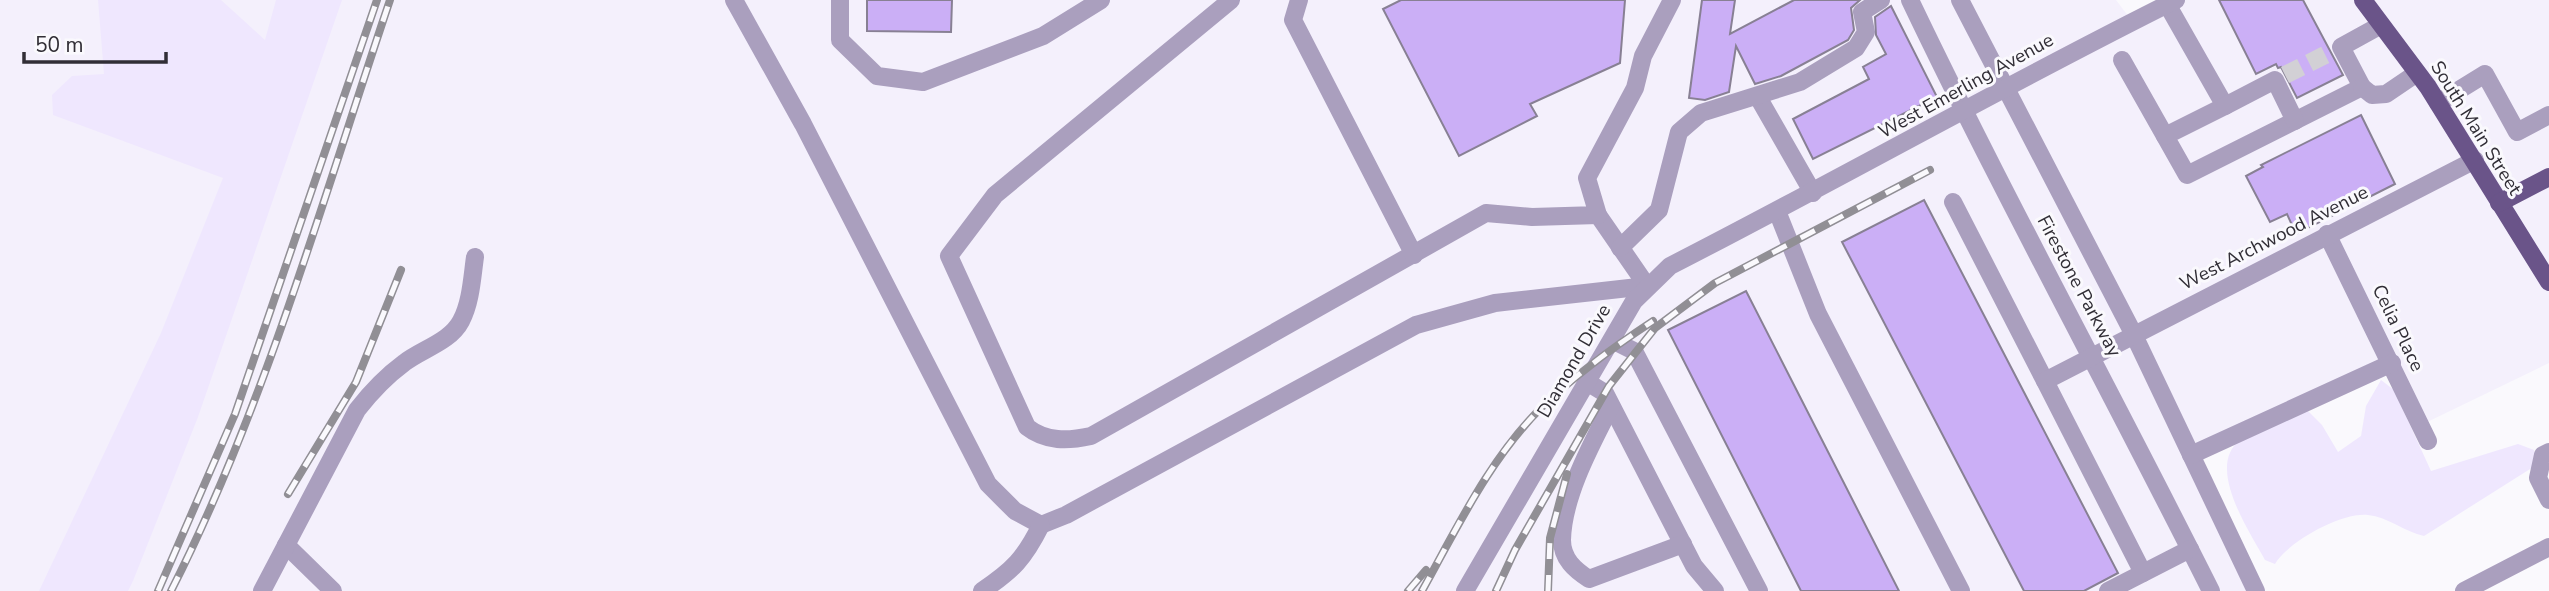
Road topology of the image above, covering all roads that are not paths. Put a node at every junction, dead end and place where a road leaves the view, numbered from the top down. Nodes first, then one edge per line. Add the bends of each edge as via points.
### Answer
1 (734, 0) edge
2 (840, 0) edge
3 (1101, 0) edge
4 (1231, 0) edge
5 (1299, 0) edge
6 (1672, 0) edge
7 (1881, 0) edge
8 (1910, 0) edge
9 (1960, 0) edge
10 (2367, 1) edge
11 (2171, 2) edge
12 (2381, 25) junction
13 (2122, 60) dead end
14 (2417, 73) junction
15 (2004, 87) junction
16 (2362, 87) junction
17 (1758, 97) junction
18 (2438, 103) junction
19 (2225, 106) junction
20 (1963, 111) junction
21 (2549, 115) edge
22 (2295, 121) junction
23 (2165, 136) junction
24 (2475, 160) junction
25 (2549, 177) edge
26 (1812, 193) junction
27 (1953, 202) dead end
28 (2499, 203) junction
29 (1777, 211) junction
30 (1598, 215) junction
31 (2326, 234) junction
32 (1620, 247) junction
33 (1414, 255) junction
34 (475, 257) dead end
35 (2549, 282) edge
36 (1647, 286) junction
37 (2133, 333) junction
38 (1612, 340) junction
39 (2092, 355) junction
40 (2392, 363) junction
41 (2045, 381) junction
42 (1587, 382) junction
43 (1611, 406) junction
44 (2428, 441) dead end
45 (2549, 452) edge
46 (2191, 455) junction
47 (2549, 500) edge
48 (1041, 525) junction
49 (1683, 544) junction
50 (286, 545) junction
51 (2549, 547) edge
52 (2190, 549) junction
53 (2143, 573) junction
54 (262, 591) edge
55 (333, 591) edge
56 (982, 591) edge
57 (1465, 591) edge
58 (1715, 591) edge
59 (1759, 591) edge
60 (1961, 591) edge
61 (2108, 591) edge
62 (2211, 591) edge
63 (2256, 591) edge
64 (2464, 591) edge

1 - 48 street via 988,484 1015,511
2 - 3 street via 840,40 877,76 923,82 1043,36
4 - 33 street via 995,195 949,256 1027,427 1038,436 1070,441 1091,436
5 - 33 street via 1293,20
6 - 30 street via 1643,56 1635,88 1587,178
7 - 17 street via 1862,12 1866,32 1856,48 1800,82
8 - 20 street, Firestone Parkway
9 - 15 street, Firestone Parkway
10 - 12 main road, South Main Street
11 - 15 street, West Emerling Avenue
11 - 19 street
12 - 14 main road, South Main Street
12 - 16 street via 2336,50
13 - 23 street
14 - 16 street via 2386,94 2372,95
14 - 18 main road, South Main Street
15 - 20 street, West Emerling Avenue
15 - 37 street, Firestone Parkway
16 - 22 street
17 - 26 street
17 - 32 street via 1700,113 1679,132 1659,210
18 - 21 street via 2485,74 2517,132
18 - 24 main road, South Main Street
19 - 22 street via 2280,77
19 - 23 street
20 - 26 street, West Emerling Avenue
20 - 39 street, Firestone Parkway
22 - 23 street via 2187,175
24 - 28 main road, South Main Street
24 - 31 street, West Archwood Avenue
25 - 28 main road
26 - 29 street, West Emerling Avenue
27 - 41 street
28 - 35 main road, South Main Street
29 - 36 street, Diamond Drive via 1670,266
29 - 60 street via 1818,314
30 - 32 street
30 - 33 street via 1486,213
31 - 37 street, West Archwood Avenue
31 - 40 street, Celia Place
32 - 36 street
34 - 50 street via 460,323 371,392 341,438
36 - 38 street, Diamond Drive
36 - 48 street via 1495,303 1416,325
37 - 39 street, West Archwood Avenue
37 - 46 street, Firestone Parkway
38 - 42 street, Diamond Drive
38 - 59 street via 1634,351
39 - 41 street, West Archwood Avenue
39 - 52 street, Firestone Parkway
40 - 44 street, Celia Place
40 - 46 street
41 - 53 street
42 - 43 street via 1605,393
42 - 57 street, Diamond Drive
43 - 49 street
43 - 49 street via 1574,484 1562,542 1573,569 1589,579
45 - 47 street via 2543,455 2538,478
46 - 63 street, Firestone Parkway
48 - 56 street via 1011,572
49 - 58 street
50 - 54 street
50 - 55 street
51 - 64 street
52 - 53 street
52 - 62 street, Firestone Parkway
53 - 61 street

